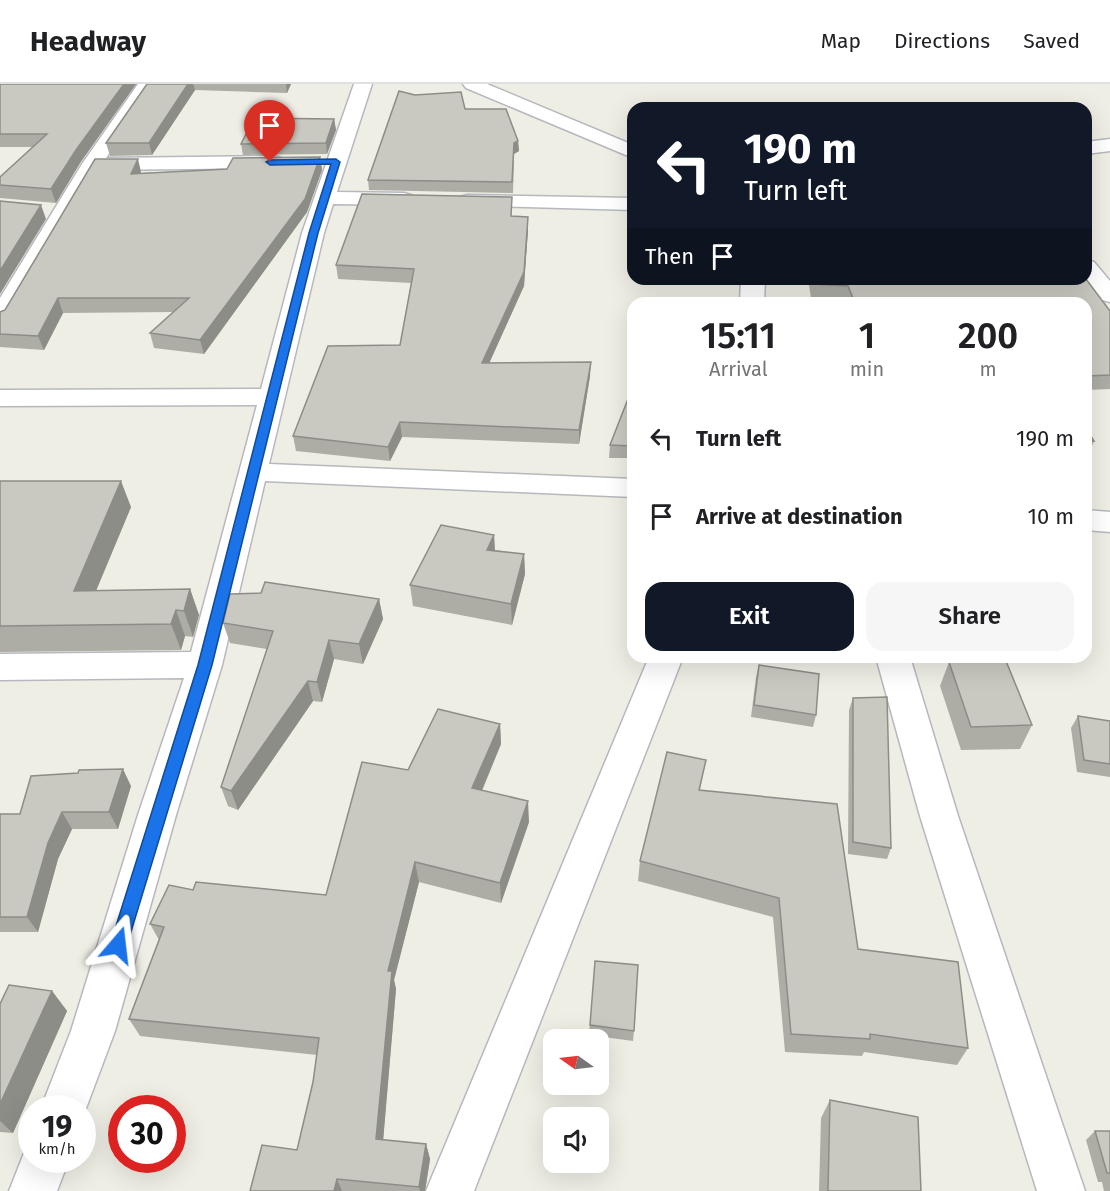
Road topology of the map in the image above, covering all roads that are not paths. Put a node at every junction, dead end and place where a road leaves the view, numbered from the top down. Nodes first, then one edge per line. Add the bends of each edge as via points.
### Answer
1 (147, 84) edge
2 (363, 84) edge
3 (472, 84) edge
4 (1110, 145) edge
5 (1092, 147) edge
6 (627, 149) edge
7 (292, 162) edge
8 (92, 164) junction
9 (325, 198) junction
10 (420, 200) edge
11 (443, 200) edge
12 (627, 204) edge
13 (43, 210) edge
14 (64, 212) junction
15 (1092, 274) edge
16 (1110, 295) edge
17 (0, 318) edge
18 (272, 397) junction
19 (0, 398) edge
20 (253, 472) junction
21 (627, 488) edge
22 (1092, 520) edge
23 (1110, 522) edge
24 (664, 663) edge
25 (894, 663) edge
26 (205, 665) junction
27 (0, 667) edge
28 (69, 1095) edge
29 (40, 1173) edge
30 (33, 1191) edge
31 (450, 1191) edge
32 (1061, 1191) edge

1 - 8 street
2 - 9 street via 325,162
3 - 6 street
4 - 5 street
7 - 8 street
8 - 14 street
9 - 10 street
9 - 18 street
11 - 12 street
13 - 14 street
14 - 17 street
15 - 16 street
18 - 19 street
18 - 20 street
20 - 21 street
20 - 26 street
22 - 23 street
24 - 31 street
25 - 32 street via 939,816
26 - 27 street
26 - 28 street via 93,1031
29 - 30 street

